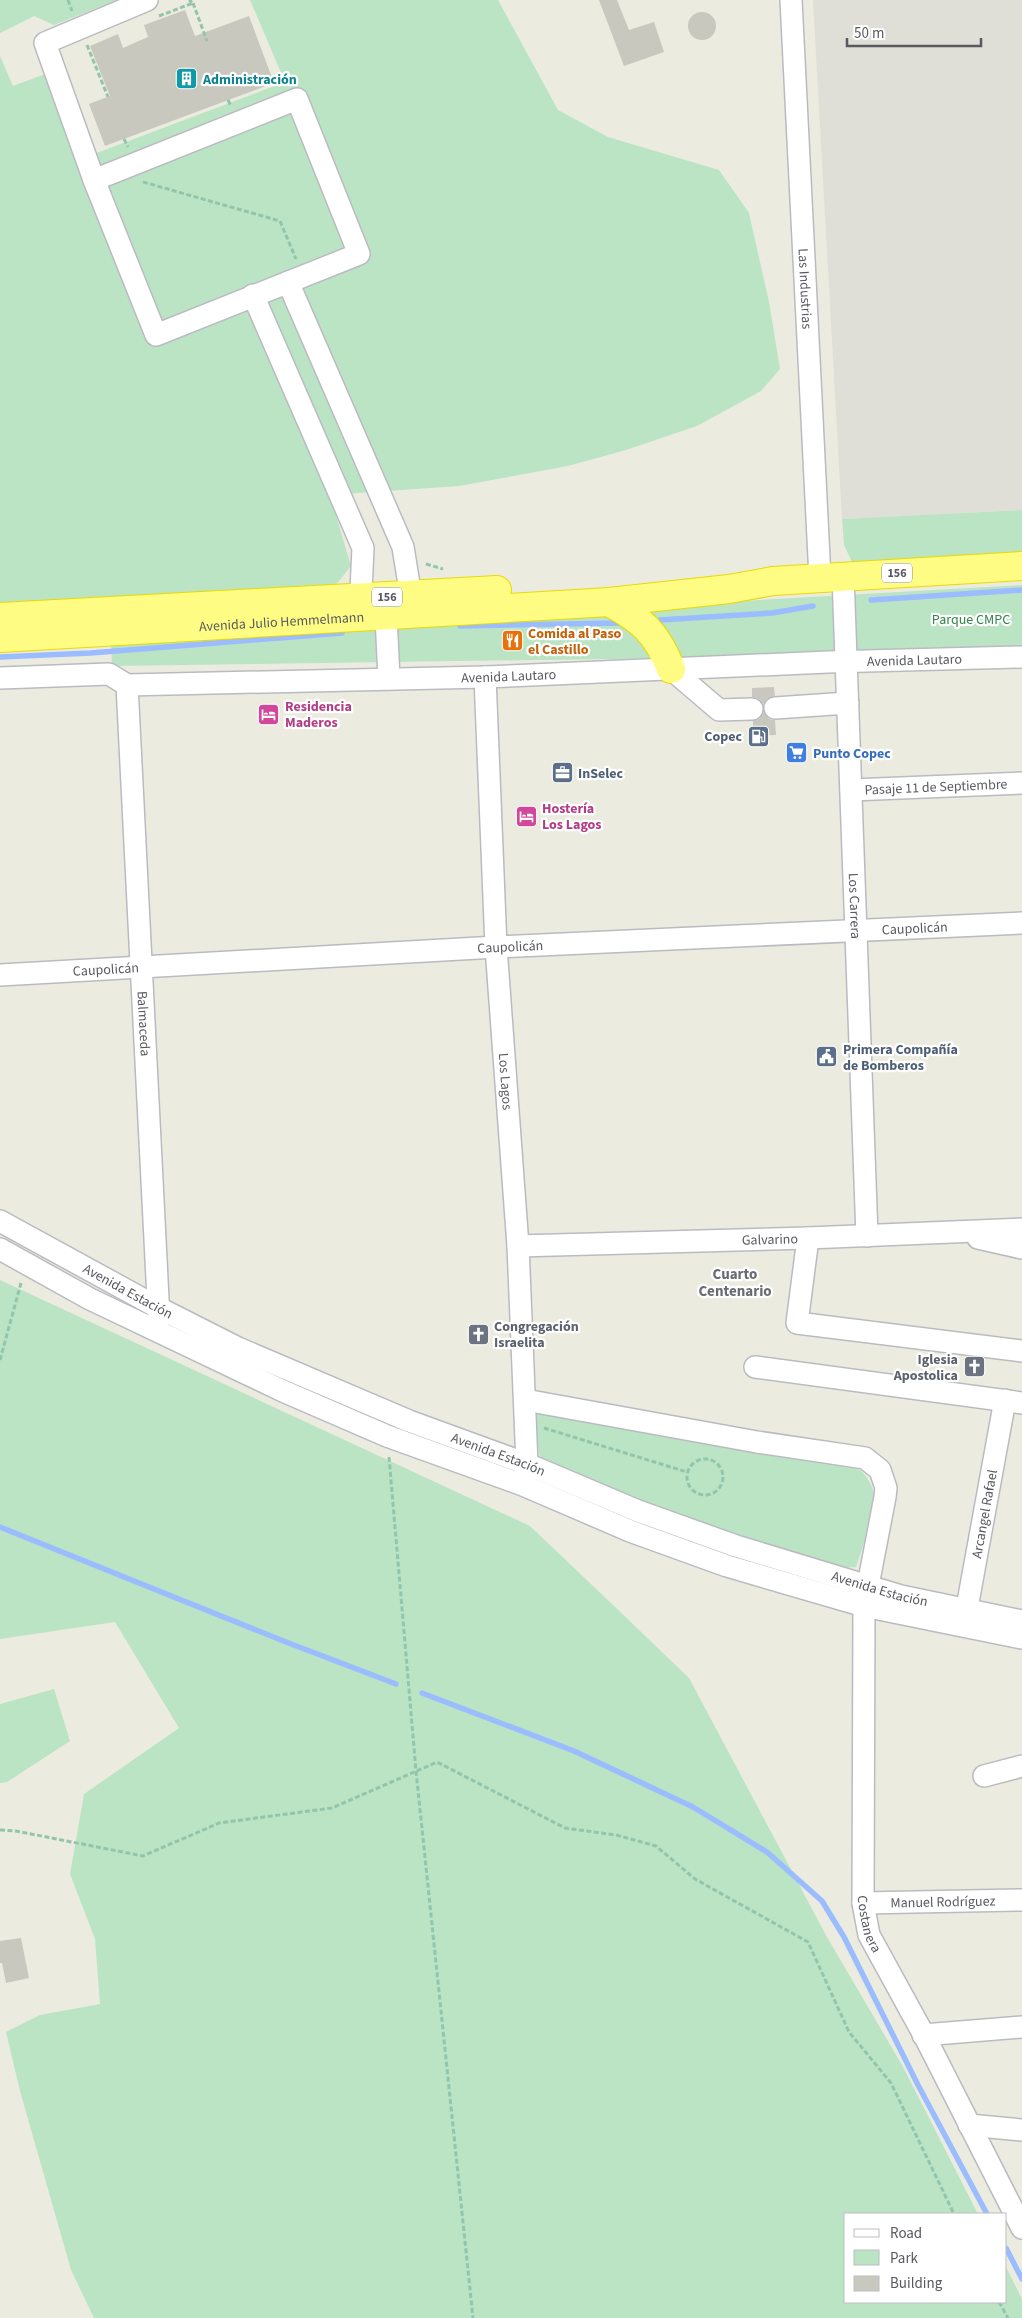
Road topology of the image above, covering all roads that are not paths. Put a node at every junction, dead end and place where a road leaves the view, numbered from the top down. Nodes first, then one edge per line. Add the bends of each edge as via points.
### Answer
1 (147, 0) edge
2 (791, 0) edge
3 (94, 180) junction
4 (288, 282) junction
5 (253, 295) junction
6 (1022, 566) edge
7 (832, 577) junction
8 (773, 581) junction
9 (609, 602) junction
10 (412, 605) junction
11 (369, 610) junction
12 (0, 617) edge
13 (0, 638) edge
14 (1022, 658) edge
15 (846, 662) junction
16 (671, 669) junction
17 (485, 677) junction
18 (0, 678) edge
19 (389, 679) junction
20 (127, 685) junction
21 (848, 703) junction
22 (775, 708) dead end
23 (752, 709) dead end
24 (1022, 783) edge
25 (851, 790) junction
26 (1022, 923) edge
27 (858, 929) junction
28 (496, 947) junction
29 (141, 968) junction
30 (0, 975) edge
31 (0, 1221) edge
32 (1022, 1228) edge
33 (951, 1232) junction
34 (867, 1236) junction
35 (808, 1238) junction
36 (37, 1241) junction
37 (518, 1246) junction
38 (1022, 1248) edge
39 (0, 1249) edge
40 (27, 1264) junction
41 (159, 1308) junction
42 (159, 1332) junction
43 (1022, 1351) edge
44 (755, 1367) dead end
45 (525, 1400) junction
46 (1013, 1401) edge
47 (527, 1464) junction
48 (523, 1485) junction
49 (866, 1585) junction
50 (864, 1606) junction
51 (965, 1618) junction
52 (1022, 1621) edge
53 (1022, 1638) edge
54 (1022, 1766) edge
55 (984, 1776) dead end
56 (1022, 1900) edge
57 (863, 1903) junction
58 (1022, 2027) edge
59 (924, 2035) junction
60 (970, 2125) junction
61 (1022, 2130) edge
62 (1022, 2228) edge

1 - 3 street via 45,43
2 - 7 street, Las Industrias
3 - 4 street via 297,100 359,254
3 - 5 street via 156,335
4 - 5 street
4 - 10 street via 403,547
5 - 11 street via 363,548
6 - 7 highway, Avenida Julio Hemmelmann / 156
7 - 8 highway, Avenida Julio Hemmelmann / 156
7 - 15 street, Los Carrera
8 - 9 highway, Avenida Julio Hemmelmann / 156
8 - 10 highway, Avenida Julio Hemmelmann / 156 via 727,576
9 - 10 highway, Avenida Julio Hemmelmann / 156
9 - 16 highway via 650,629
10 - 11 highway, Avenida Julio Hemmelmann / 156
11 - 12 highway, Avenida Julio Hemmelmann / 156
11 - 13 highway, Avenida Julio Hemmelmann / 156
11 - 19 street
14 - 15 street, Avenida Lautaro
15 - 16 street, Avenida Lautaro
15 - 21 street, Los Carrera
16 - 17 street, Avenida Lautaro
16 - 23 street via 719,710
17 - 19 street, Avenida Lautaro
17 - 28 street, Los Lagos
18 - 20 street, Avenida Lautaro via 109,674
19 - 20 street, Avenida Lautaro
20 - 29 street, Balmaceda
21 - 22 street
21 - 25 street, Los Carrera
24 - 25 street, Pasaje 11 de Septiembre
25 - 27 street, Los Carrera
26 - 27 street, Caupolicán
27 - 28 street, Caupolicán
27 - 34 street, Los Carrera
28 - 29 street, Caupolicán
28 - 37 street, Los Lagos
29 - 30 street, Caupolicán
29 - 41 street, Balmaceda
31 - 36 street, Avenida Estación
32 - 33 street, Galvarino
33 - 34 street, Galvarino
33 - 38 street
34 - 35 street, Galvarino
35 - 37 street, Galvarino
35 - 43 street via 797,1323
36 - 40 street
36 - 41 street, Avenida Estación
37 - 45 street, Los Lagos
39 - 40 street, Avenida Estación
40 - 42 street, Avenida Estación
41 - 42 street, Balmaceda
41 - 47 street, Avenida Estación via 238,1348 409,1421
42 - 48 street, Avenida Estación via 283,1392 387,1436
44 - 46 street
45 - 47 street, Los Lagos
45 - 49 street, Costanera via 865,1458 880,1470 886,1488
46 - 51 street, Arcangel Rafael
47 - 48 street, Los Lagos
47 - 49 street, Avenida Estación via 638,1511 736,1546
48 - 50 street, Avenida Estación via 630,1531 727,1566
49 - 50 street, Costanera
49 - 51 street, Avenida Estación
50 - 51 street, Avenida Estación
50 - 57 street, Costanera
51 - 52 street, Avenida Estación
51 - 53 street, Avenida Estación
54 - 55 street
56 - 57 street, Manuel Rodríguez
57 - 59 street, Costanera via 869,1934
58 - 59 street
59 - 60 street, Costanera
60 - 61 street
60 - 62 street, Costanera

